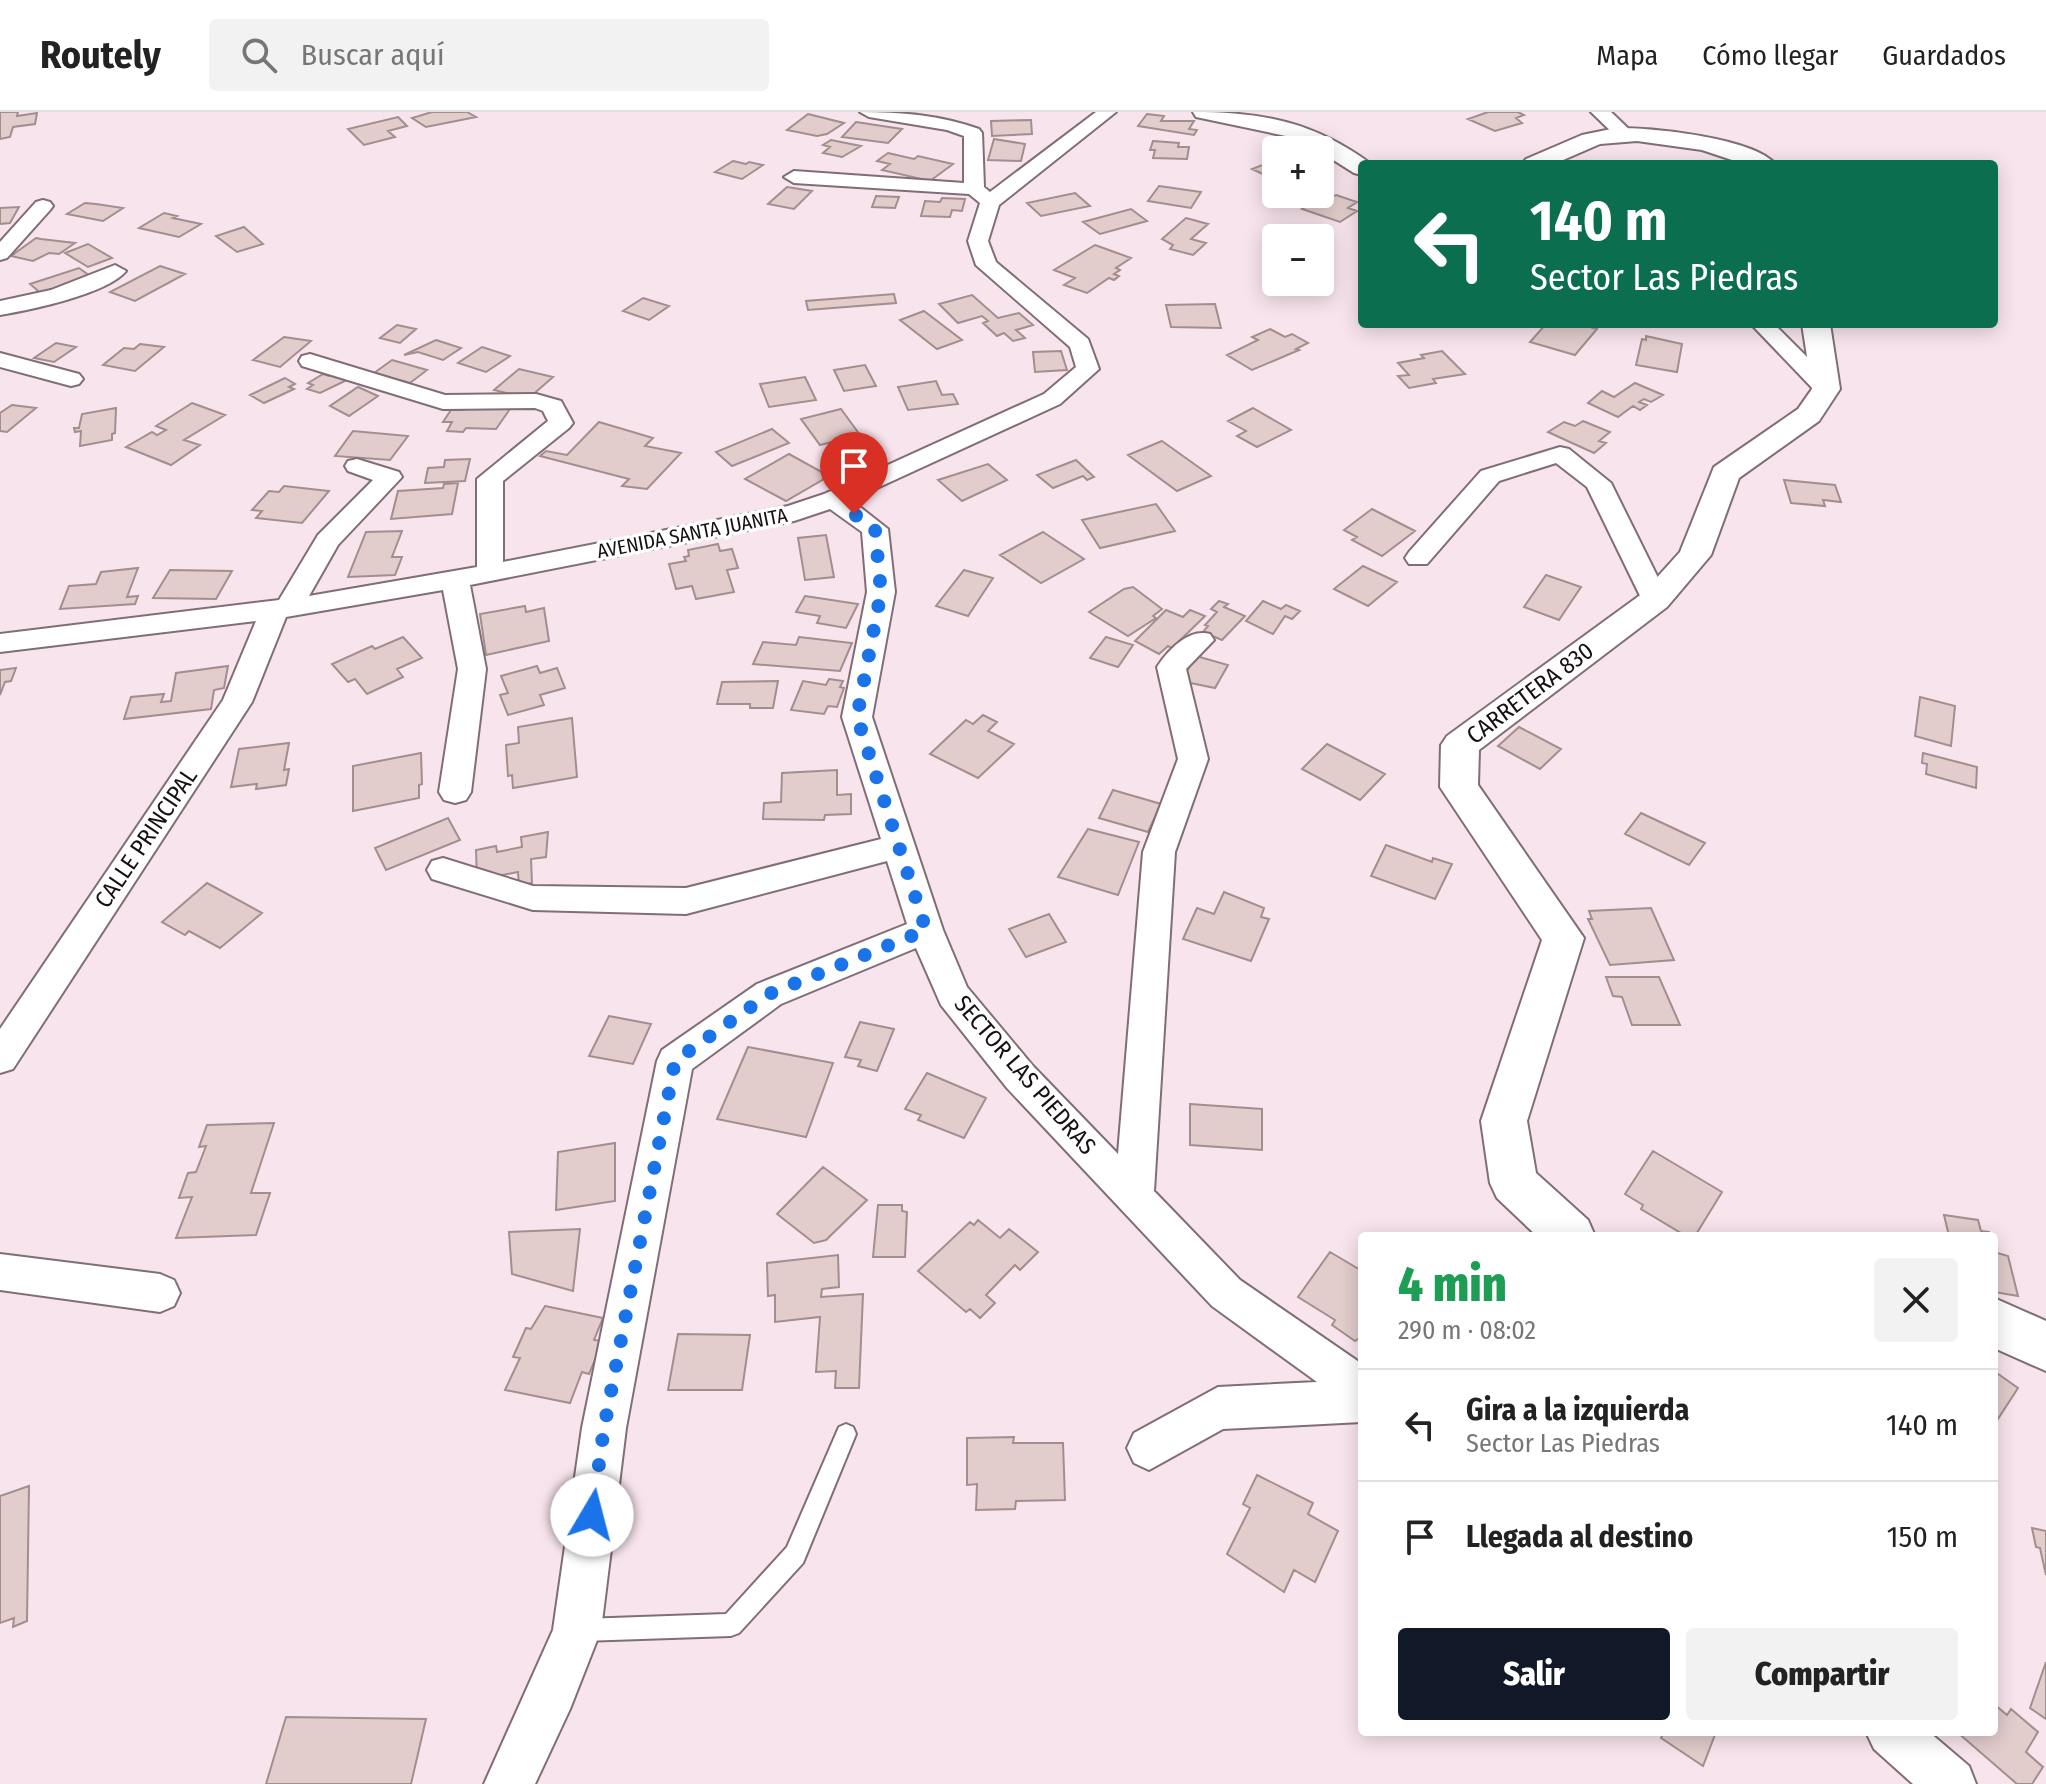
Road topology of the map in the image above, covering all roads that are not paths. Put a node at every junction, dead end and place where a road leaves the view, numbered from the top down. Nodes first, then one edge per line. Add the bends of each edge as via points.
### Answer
1 (869, 112) edge
2 (1107, 112) edge
3 (1204, 112) edge
4 (1600, 112) edge
5 (1626, 135) junction
6 (1544, 160) edge
7 (1755, 160) edge
8 (1358, 166) edge
9 (794, 177) dead end
10 (982, 196) junction
11 (43, 206) dead end
12 (0, 254) edge
13 (115, 271) dead end
14 (0, 308) edge
15 (1766, 328) edge
16 (1817, 328) edge
17 (0, 360) edge
18 (310, 361) dead end
19 (71, 379) dead end
20 (1826, 389) junction
21 (357, 466) dead end
22 (833, 499) junction
23 (1418, 558) dead end
24 (490, 573) junction
25 (455, 580) junction
26 (1655, 600) junction
27 (281, 609) junction
28 (1200, 640) dead end
29 (0, 643) edge
30 (455, 792) dead end
31 (899, 846) junction
32 (443, 870) dead end
33 (926, 930) junction
34 (0, 1058) edge
35 (1134, 1196) junction
36 (1567, 1232) edge
37 (0, 1272) edge
38 (160, 1293) dead end
39 (1998, 1324) edge
40 (2046, 1347) edge
41 (1358, 1386) edge
42 (1358, 1401) edge
43 (846, 1434) dead end
44 (1149, 1448) dead end
45 (577, 1630) junction
46 (1896, 1736) edge
47 (509, 1784) edge
48 (1951, 1784) edge

1 - 10 street via 973,133
2 - 10 street
3 - 8 street via 1307,134
4 - 5 street
5 - 6 street via 1598,138
5 - 7 street via 1683,140
9 - 10 street
10 - 22 street, AVENIDA SANTA JUANITA via 978,241 986,265 1080,344 1088,369 1052,399
11 - 12 street
13 - 14 street via 45,301
15 - 20 street
16 - 20 street
17 - 19 street
18 - 24 street via 443,402 536,401 553,406 561,423 490,479
20 - 26 street, CARRETERA 830 via 1809,415 1725,474 1695,555
21 - 27 street, CALLE PRINCIPAL via 390,477 327,541
22 - 24 street, AVENIDA SANTA JUANITA via 794,513
22 - 31 street, SECTOR LAS PIEDRAS via 875,529 881,592 857,717
23 - 26 street via 1490,476 1560,454 1598,483
24 - 25 street, AVENIDA SANTA JUANITA
25 - 27 street, AVENIDA SANTA JUANITA
25 - 30 street via 472,669
26 - 36 street, CARRETERA 830 via 1460,745 1459,787 1563,938 1504,1121 1514,1183
27 - 29 street, AVENIDA SANTA JUANITA
27 - 34 street, CALLE PRINCIPAL via 237,702
28 - 35 street via 1171,667 1193,759 1159,852
31 - 32 street via 686,901 533,898
31 - 33 street, SECTOR LAS PIEDRAS
33 - 35 street, SECTOR LAS PIEDRAS via 953,995 1020,1077
33 - 45 street via 769,994 675,1061 604,1428
35 - 41 street, SECTOR LAS PIEDRAS via 1226,1293
37 - 38 street
39 - 40 street
42 - 44 street via 1218,1408
43 - 45 lane via 795,1555 731,1625
45 - 47 street
46 - 48 street

